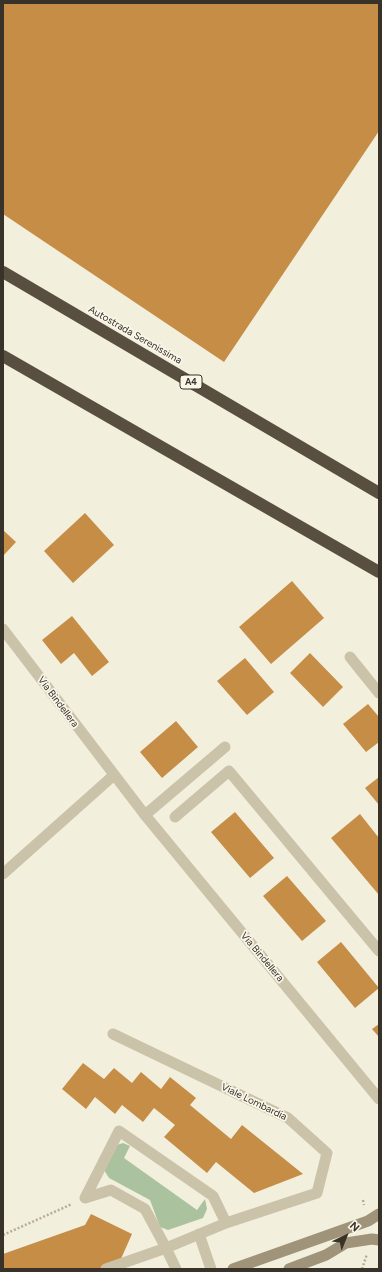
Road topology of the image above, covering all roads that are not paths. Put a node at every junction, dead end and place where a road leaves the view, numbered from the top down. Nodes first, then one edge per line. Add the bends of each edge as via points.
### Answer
1 (3, 272) edge
2 (3, 356) edge
3 (379, 493) edge
4 (379, 572) edge
5 (3, 629) edge
6 (350, 657) dead end
7 (379, 693) edge
8 (225, 747) dead end
9 (114, 776) junction
10 (145, 815) junction
11 (176, 817) dead end
12 (3, 874) edge
13 (379, 951) edge
14 (113, 1034) dead end
15 (379, 1099) edge
16 (379, 1214) edge
17 (226, 1223) junction
18 (199, 1234) junction
19 (379, 1240) edge
20 (166, 1248) junction
21 (106, 1269) edge
22 (176, 1269) edge
23 (211, 1269) edge
24 (233, 1269) edge
25 (289, 1269) edge

1 - 3 highway, Autostrada Serenissima / A4
2 - 4 highway
5 - 9 street, Via Bindellera
6 - 7 street
8 - 10 street
9 - 10 street, Via Bindellera
9 - 12 street
10 - 15 street, Via Bindellera
11 - 13 street via 229,770
14 - 17 street, Viale Lombardia via 288,1118 327,1153 317,1193
16 - 24 main road via 368,1221
17 - 18 street, Viale Lombardia
17 - 20 street via 213,1196 119,1131 85,1198 111,1190 145,1209
18 - 20 street, Viale Lombardia
18 - 23 street
19 - 25 main road via 346,1243
20 - 21 street, Viale Lombardia
20 - 22 street

